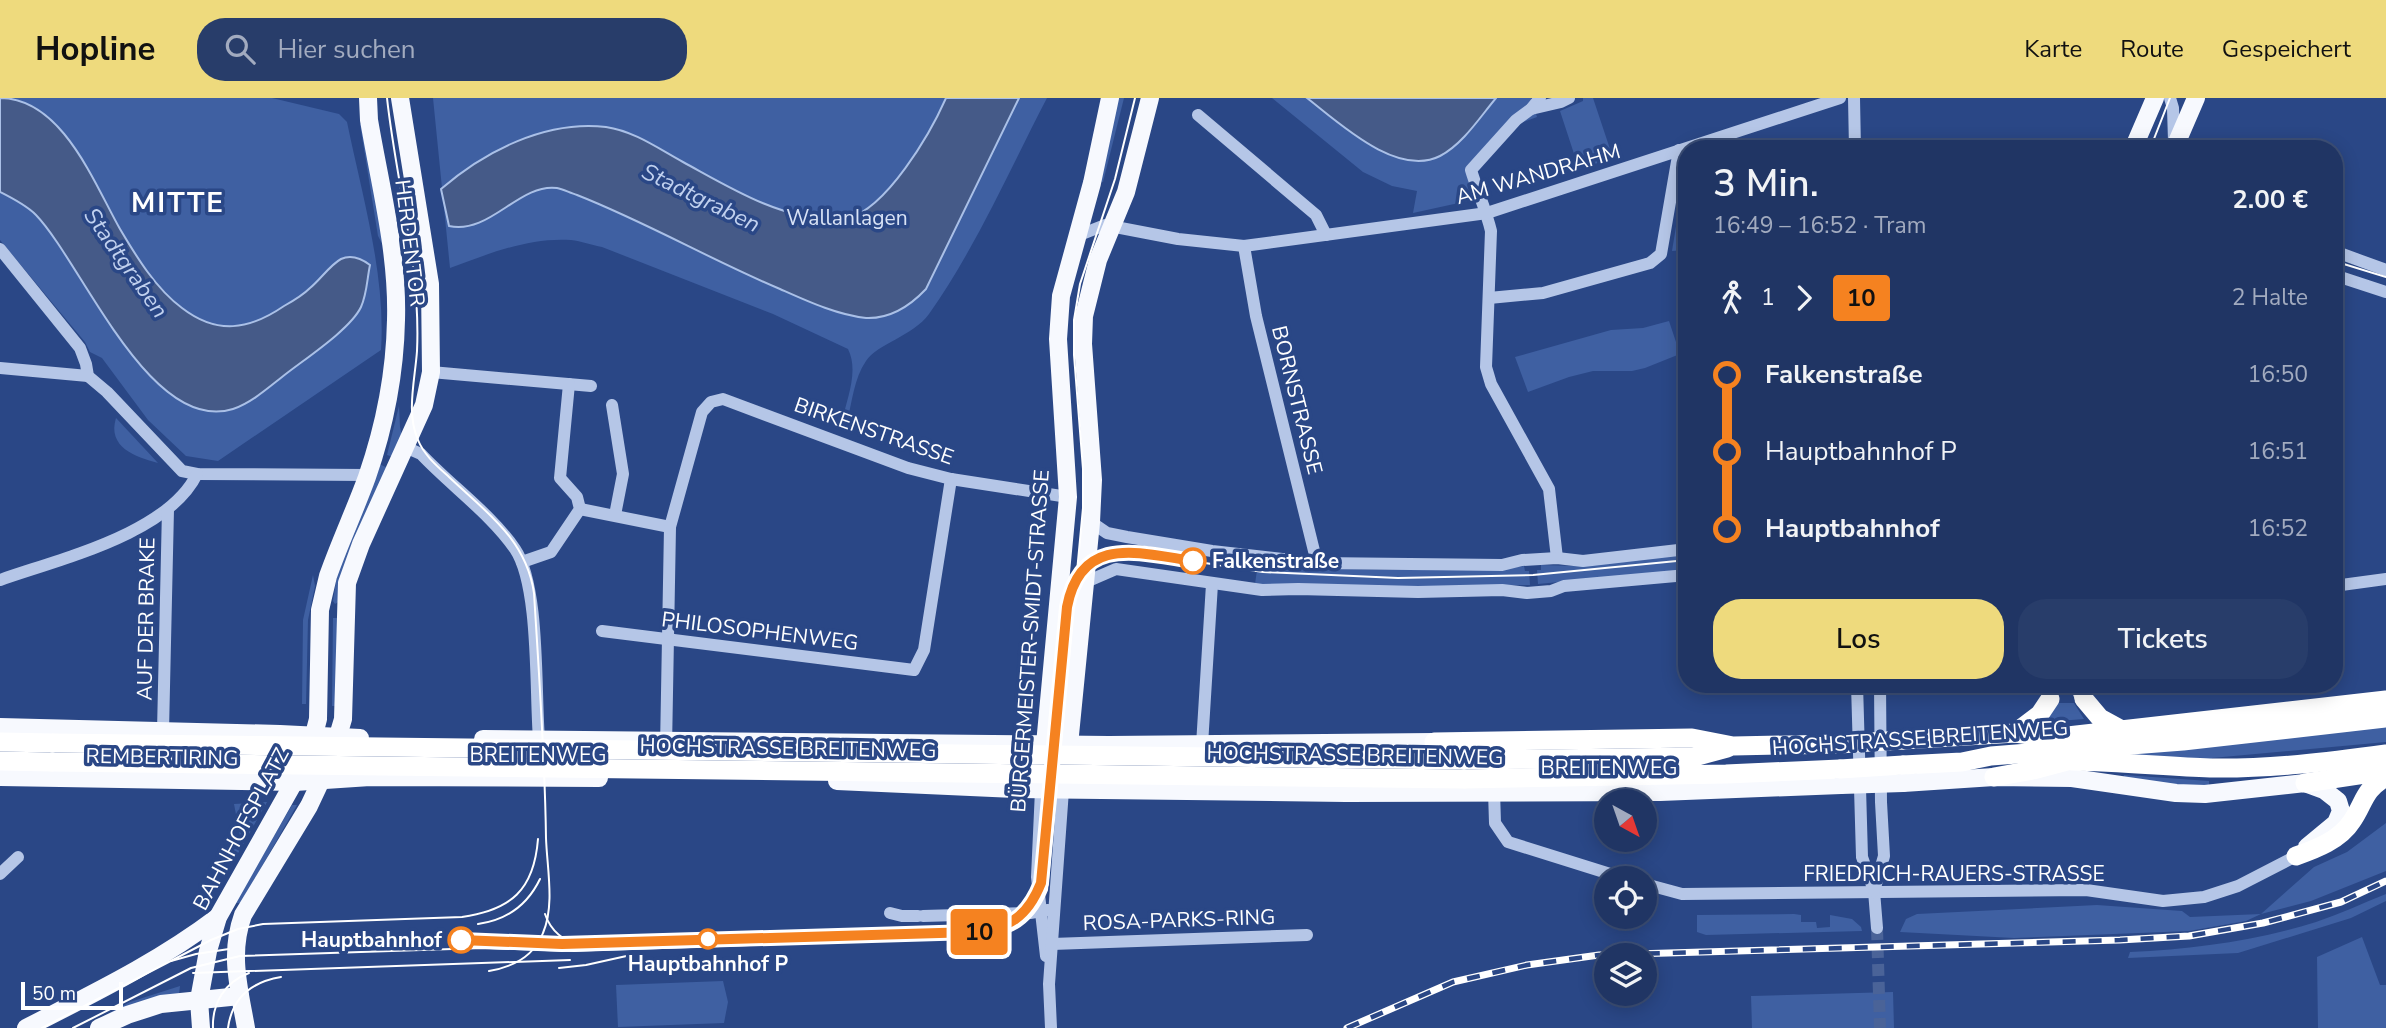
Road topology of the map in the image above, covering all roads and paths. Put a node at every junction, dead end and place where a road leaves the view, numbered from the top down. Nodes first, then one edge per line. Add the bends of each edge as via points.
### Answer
1 (368, 98) edge
2 (400, 98) edge
3 (1110, 98) edge
4 (1150, 98) edge
5 (1540, 98) edge
6 (1569, 98) edge
7 (1840, 98) edge
8 (1854, 98) edge
9 (2155, 98) edge
10 (2170, 98) edge
11 (2196, 98) edge
12 (1531, 109) junction
13 (1198, 115) dead end
14 (2143, 129) junction
15 (1710, 140) edge
16 (1855, 140) edge
17 (2138, 140) edge
18 (2141, 140) edge
19 (2174, 140) edge
20 (2178, 140) edge
21 (1678, 150) edge
22 (1678, 156) edge
23 (1487, 213) junction
24 (1113, 227) junction
25 (1326, 235) junction
26 (1077, 236) junction
27 (1244, 246) junction
28 (0, 249) edge
29 (2343, 254) edge
30 (2386, 270) edge
31 (2343, 278) edge
32 (2386, 292) edge
33 (1489, 298) junction
34 (0, 368) edge
35 (431, 372) junction
36 (88, 376) junction
37 (569, 384) junction
38 (591, 386) dead end
39 (612, 405) dead end
40 (405, 447) junction
41 (197, 474) junction
42 (367, 475) junction
43 (951, 479) junction
44 (1068, 497) junction
45 (168, 509) junction
46 (580, 509) junction
47 (615, 515) junction
48 (1091, 522) junction
49 (670, 527) junction
50 (1678, 550) edge
51 (1557, 558) junction
52 (522, 562) junction
53 (1317, 563) junction
54 (1678, 577) edge
55 (2386, 579) edge
56 (0, 580) edge
57 (1086, 582) junction
58 (1212, 584) junction
59 (2343, 585) edge
60 (320, 610) junction
61 (346, 610) junction
62 (602, 631) dead end
63 (670, 639) junction
64 (1857, 693) edge
65 (1880, 693) edge
66 (2050, 693) edge
67 (2083, 693) edge
68 (2386, 700) edge
69 (2386, 718) edge
70 (0, 727) edge
71 (2123, 730) junction
72 (163, 731) junction
73 (2015, 733) junction
74 (538, 738) junction
75 (667, 741) junction
76 (0, 742) edge
77 (1434, 742) joint
78 (889, 743) junction
79 (1044, 744) junction
80 (1070, 744) junction
81 (1202, 745) junction
82 (1733, 746) junction
83 (53, 753) junction
84 (325, 753) junction
85 (2386, 754) edge
86 (0, 761) edge
87 (2067, 761) junction
88 (1962, 762) junction
89 (1464, 770) junction
90 (2386, 771) edge
91 (1903, 774) junction
92 (1994, 776) junction
93 (0, 777) edge
94 (1841, 777) junction
95 (2386, 777) edge
96 (651, 778) junction
97 (295, 782) junction
98 (891, 782) junction
99 (2305, 783) junction
100 (1041, 790) junction
101 (1063, 790) junction
102 (1494, 791) junction
103 (2296, 856) junction
104 (18, 857) dead end
105 (1594, 869) edge
106 (0, 874) edge
107 (1657, 887) edge
108 (1874, 891) junction
109 (1055, 909) junction
110 (890, 913) dead end
111 (1040, 913) junction
112 (218, 917) junction
113 (1877, 928) tunnel mouth
114 (1307, 935) dead end
115 (1052, 944) junction
116 (1049, 984) junction
117 (240, 996) junction
118 (199, 1000) junction
119 (26, 1028) edge
120 (99, 1028) edge
121 (201, 1028) edge
122 (246, 1028) edge
123 (1051, 1028) edge

1 - 42 main road, HERDENTOR via 396,317 389,390
2 - 35 main road, HERDENTOR via 430,284
3 - 26 main road, BÜRGERMEISTER-SMIDT-STRASSE
4 - 24 main road, BÜRGERMEISTER-SMIDT-STRASSE
5 - 12 street
6 - 12 street
7 - 15 street, AM WANDRAHM
8 - 16 street
9 - 14 main road
10 - 19 street
11 - 20 main road
12 - 23 street via 1471,170
13 - 25 street via 1316,215
14 - 17 main road
14 - 18 street
21 - 23 street, AM WANDRAHM
22 - 33 street via 1661,254 1650,263 1543,293
23 - 25 street, AM WANDRAHM
23 - 33 street via 1491,231
24 - 26 street
24 - 27 street, AM WANDRAHM
24 - 48 main road, BÜRGERMEISTER-SMIDT-STRASSE via 1098,260 1084,316
25 - 27 street, AM WANDRAHM
26 - 44 main road, BÜRGERMEISTER-SMIDT-STRASSE via 1061,296 1058,339
27 - 53 street, BORNSTRASSE via 1256,316
28 - 36 street via 80,348
29 - 30 street
31 - 32 street
33 - 51 street via 1486,367 1549,489
34 - 36 street
35 - 37 street
35 - 40 main road, HERDENTOR via 424,405
36 - 41 street via 182,471
37 - 38 street
37 - 46 street via 561,478 578,497
39 - 47 street via 624,474
40 - 52 street via 421,454 500,531
40 - 61 main road, HERDENTOR via 361,544 347,583
41 - 42 street
41 - 45 street via 184,496
42 - 60 main road, HERDENTOR via 328,576
43 - 44 street, BIRKENSTRASSE
43 - 49 street, BIRKENSTRASSE via 908,468 723,399 711,401 702,412
43 - 63 street, PHILOSOPHENWEG via 923,650 914,670
44 - 79 main road, BÜRGERMEISTER-SMIDT-STRASSE
45 - 56 street via 125,535
45 - 72 street, AUF DER BRAKE
46 - 47 street
46 - 52 street via 551,552
47 - 49 street
48 - 53 street via 1107,533 1127,537
48 - 57 main road, BÜRGERMEISTER-SMIDT-STRASSE
49 - 63 street
50 - 51 street via 1583,561
51 - 53 street via 1502,565
52 - 74 street via 530,587
54 - 58 street via 1527,593 1262,590
55 - 59 street
57 - 58 street via 1116,569
57 - 80 main road, BÜRGERMEISTER-SMIDT-STRASSE
58 - 81 street
60 - 61 main road
60 - 84 main road, HERDENTOR via 318,719
61 - 84 main road, HERDENTOR via 343,719
62 - 63 street, PHILOSOPHENWEG
63 - 75 street
64 - 108 street via 1862,857
65 - 108 street via 1884,856
66 - 73 highway via 2040,714
67 - 71 highway via 2100,718
68 - 71 highway
69 - 88 highway, HOCHSTRASSE BREITENWEG
70 - 72 main road, REMBERTIRING
71 - 73 highway via 2050,738
72 - 84 main road, REMBERTIRING
73 - 82 highway, bridge
74 - 75 main road, BREITENWEG
74 - 84 main road, BREITENWEG
75 - 78 main road, BREITENWEG
75 - 96 street via 666,760
76 - 83 highway
77 - 81 main road, BREITENWEG
77 - 82 highway via 1692,738
78 - 79 main road, BREITENWEG
78 - 98 main road via 878,759 878,770
79 - 80 main road, BREITENWEG
79 - 100 main road, BÜRGERMEISTER-SMIDT-STRASSE
80 - 81 main road, BREITENWEG
80 - 101 main road, BÜRGERMEISTER-SMIDT-STRASSE
82 - 89 highway, HOCHSTRASSE BREITENWEG via 1694,757
83 - 84 highway, HOCHSTRASSE BREITENWEG, bridge
83 - 86 highway
84 - 89 highway, HOCHSTRASSE BREITENWEG, bridge
84 - 96 main road, BREITENWEG via 370,777
84 - 97 main road, REMBERTIRING
84 - 97 main road, BAHNHOFSPLATZ
84 - 117 main road, BAHNHOFSPLATZ via 243,915 234,952
85 - 87 highway via 2211,768
87 - 88 highway
87 - 92 highway
88 - 91 highway, HOCHSTRASSE BREITENWEG
89 - 94 highway, HOCHSTRASSE BREITENWEG
90 - 99 highway
91 - 92 main road
91 - 94 highway, HOCHSTRASSE BREITENWEG, bridge
92 - 99 main road via 2072,778 2186,793
93 - 97 main road, REMBERTIRING
94 - 102 main road, BREITENWEG via 1660,792
95 - 103 highway via 2362,798 2353,821 2340,834
96 - 98 main road, BREITENWEG
97 - 112 main road, BAHNHOFSPLATZ
98 - 100 main road, BREITENWEG
99 - 103 main road via 2324,790 2338,801 2341,811 2336,822
100 - 101 main road, BREITENWEG
100 - 111 street, BÜRGERMEISTER-SMIDT-STRASSE
101 - 102 main road, BREITENWEG
101 - 109 street, BÜRGERMEISTER-SMIDT-STRASSE
102 - 105 street via 1495,822 1508,842
103 - 108 street, FRIEDRICH-RAUERS-STRASSE via 2238,886 2204,897 2163,901 2085,890
104 - 106 street
107 - 108 street, FRIEDRICH-RAUERS-STRASSE via 1682,894
108 - 113 street
109 - 111 street
109 - 115 street, BÜRGERMEISTER-SMIDT-STRASSE
110 - 111 street
111 - 116 street, BÜRGERMEISTER-SMIDT-STRASSE
112 - 118 main road, BAHNHOFSPLATZ
112 - 119 main road via 149,965
114 - 115 street, ROSA-PARKS-RING
115 - 116 street, BÜRGERMEISTER-SMIDT-STRASSE
116 - 123 street, BÜRGERMEISTER-SMIDT-STRASSE
117 - 118 main road
117 - 122 main road, BAHNHOFSPLATZ
118 - 120 main road via 161,1004
118 - 121 main road, BAHNHOFSPLATZ

